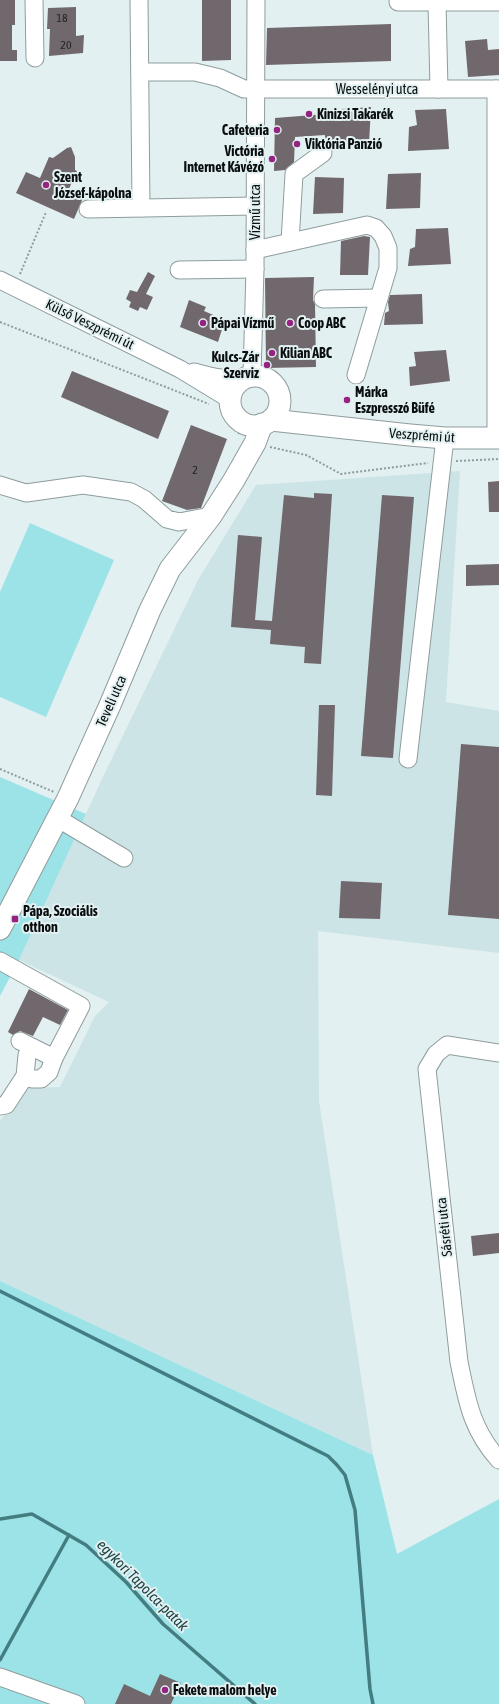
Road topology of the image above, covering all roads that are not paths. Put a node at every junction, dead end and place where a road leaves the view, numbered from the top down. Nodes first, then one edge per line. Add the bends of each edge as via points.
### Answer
1 (34, 0) edge
2 (140, 0) edge
3 (256, 0) edge
4 (398, 2) dead end
5 (499, 2) edge
6 (437, 3) junction
7 (35, 58) dead end
8 (140, 72) junction
9 (255, 89) junction
10 (439, 89) junction
11 (498, 89) edge
12 (323, 153) dead end
13 (255, 206) junction
14 (141, 208) junction
15 (88, 209) dead end
16 (290, 242) junction
17 (255, 250) junction
18 (179, 270) dead end
19 (255, 270) junction
20 (497, 278) edge
21 (7, 283) edge
22 (379, 298) junction
23 (323, 299) dead end
24 (180, 369) junction
25 (356, 375) dead end
26 (250, 377) junction
27 (280, 396) junction
28 (234, 411) junction
29 (266, 422) junction
30 (346, 428) junction
31 (445, 438) junction
32 (498, 438) edge
33 (234, 480) junction
34 (0, 484) edge
35 (211, 516) junction
36 (408, 759) dead end
37 (57, 818) junction
38 (124, 858) dead end
39 (0, 929) edge
40 (0, 961) edge
41 (499, 1053) edge
42 (54, 1058) junction
43 (25, 1076) junction
44 (0, 1106) edge
45 (499, 1460) edge
46 (0, 1677) edge
47 (76, 1704) edge

1 - 7 street
2 - 8 street
3 - 9 street, Vízmű utca
4 - 6 street
5 - 6 street
6 - 10 street
8 - 9 street, Wesselényi utca via 195,72 220,78 244,89
8 - 14 street
9 - 10 street, Wesselényi utca
9 - 13 street, Vízmű utca
10 - 11 street, Wesselényi utca
11 - 20 street
12 - 16 street via 294,174
13 - 14 street
13 - 17 street, Vízmű utca
14 - 15 street
16 - 17 street
16 - 22 street via 367,225 376,228 388,248 388,268
17 - 19 street, Vízmű utca
18 - 19 street
19 - 26 street, Vízmű utca
20 - 32 street
21 - 24 street, Külső Veszprémi út
22 - 23 street
22 - 25 street
24 - 26 street, Külső Veszprémi út via 219,379 236,380
24 - 28 street, Külső Veszprémi út via 226,397
26 - 27 main road via 268,379
26 - 28 main road via 232,392
27 - 29 main road via 278,409
27 - 30 main road, Veszprémi út via 289,406 300,412
28 - 29 main road via 247,424
28 - 33 main road, Teveli utca via 242,430
29 - 30 main road, Veszprémi út
29 - 33 main road, Teveli utca
30 - 31 main road, Veszprémi út
31 - 32 main road, Veszprémi út
31 - 36 street
33 - 35 main road, Teveli utca
34 - 35 street via 26,493 83,484 131,492 144,499 167,519 179,522
35 - 37 main road, Teveli utca via 170,569
37 - 38 street
37 - 39 main road, Teveli utca
40 - 42 street via 81,1006
41 - 45 street, Sásréti utca via 447,1045 436,1054 427,1069 459,1362 475,1425
42 - 43 street via 49,1072 41,1079
42 - 43 street via 25,1044
43 - 44 street via 6,1105
46 - 47 street

